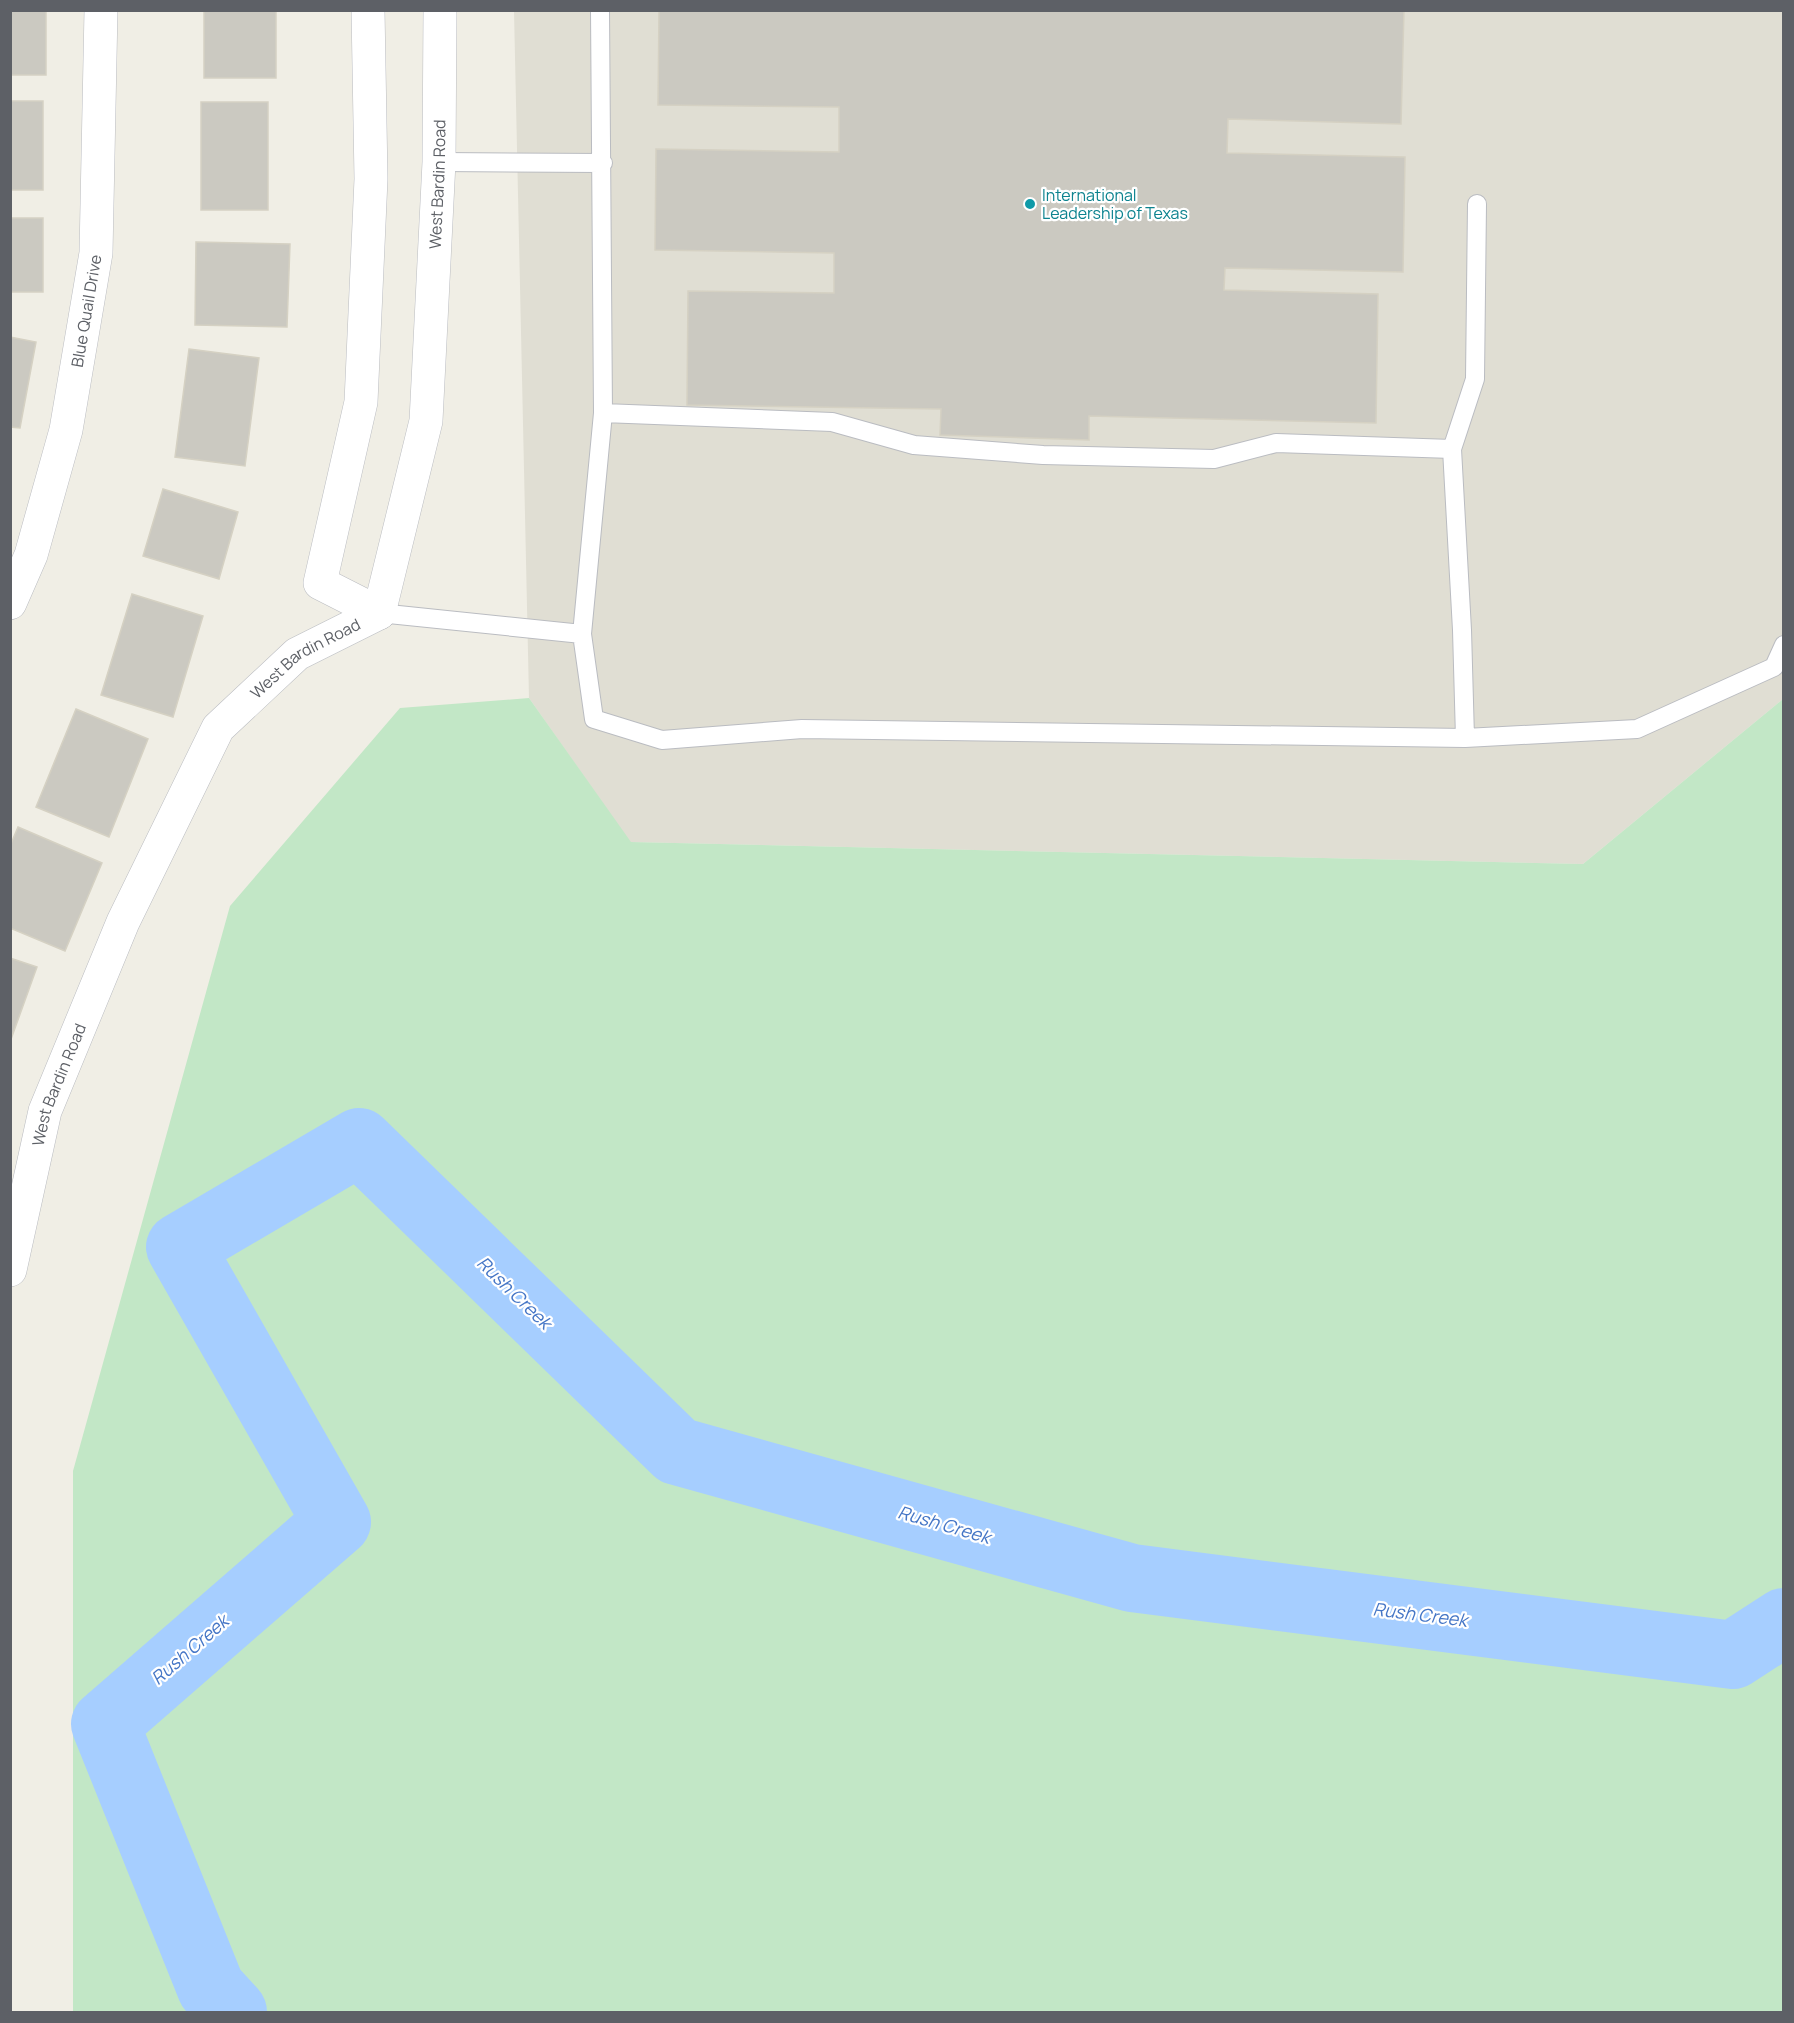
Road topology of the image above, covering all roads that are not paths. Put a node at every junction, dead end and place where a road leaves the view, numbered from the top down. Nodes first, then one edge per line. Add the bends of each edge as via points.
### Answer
1 (101, 10) edge
2 (368, 10) edge
3 (440, 10) edge
4 (600, 10) edge
5 (439, 162) junction
6 (603, 163) junction
7 (1477, 204) dead end
8 (603, 413) junction
9 (1452, 449) junction
10 (10, 603) edge
11 (379, 613) junction
12 (582, 634) junction
13 (1784, 645) edge
14 (1465, 738) junction
15 (10, 1270) edge

1 - 10 street, Blue Quail Drive via 96,253 66,430 31,555
2 - 11 street via 371,179 361,402 320,583
3 - 5 street, West Bardin Road
4 - 6 lane
5 - 6 lane
5 - 11 street, West Bardin Road via 426,422
6 - 8 lane
7 - 9 lane via 1475,379
8 - 9 lane via 832,422 914,445 1042,455 1215,459 1276,443
8 - 12 lane
9 - 14 lane
11 - 12 lane
11 - 15 street, West Bardin Road via 297,654 218,728 123,922 45,1111
12 - 14 lane via 594,719 662,740 802,729
13 - 14 lane via 1774,667 1636,729

